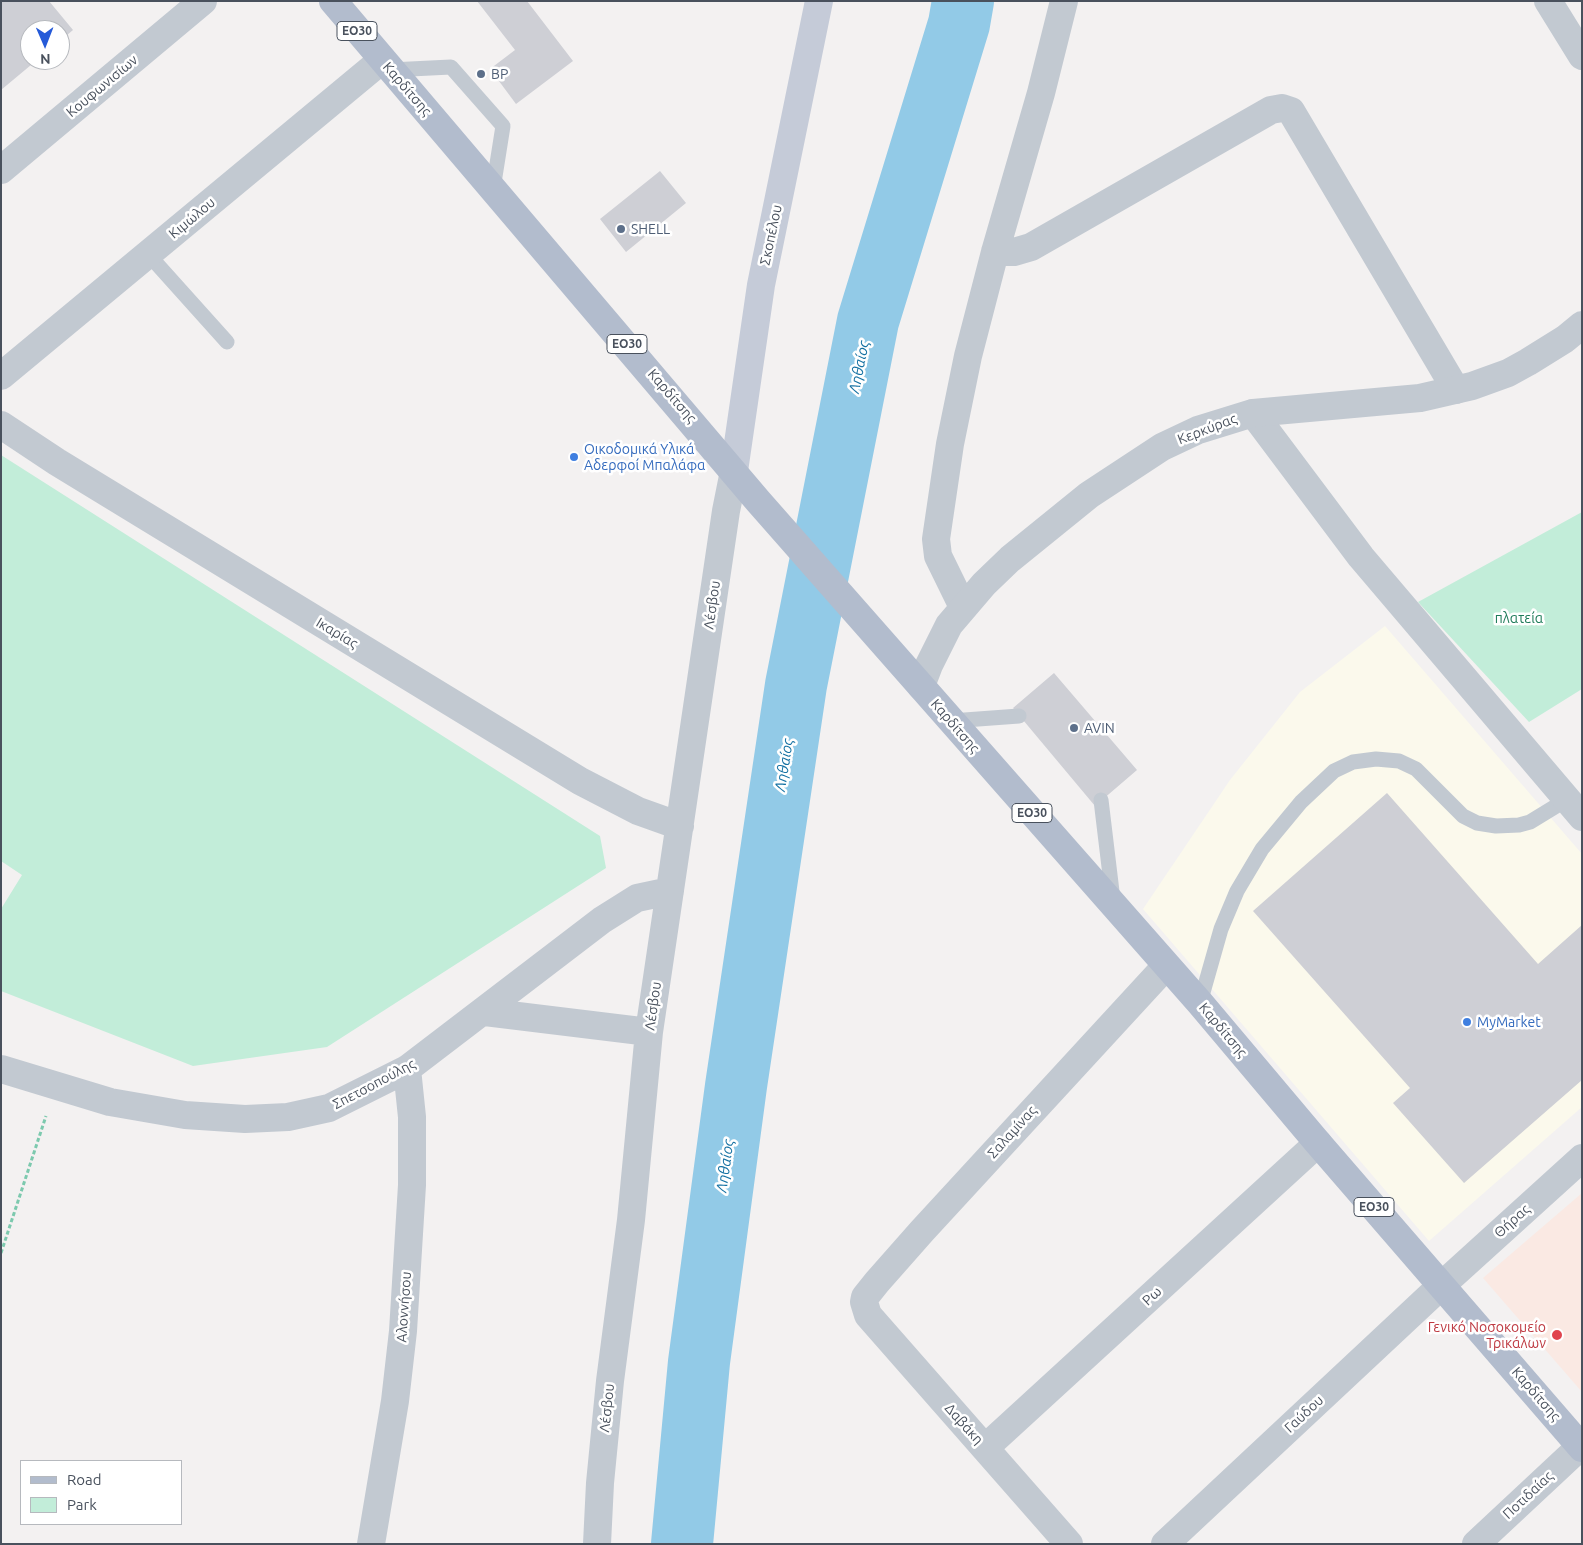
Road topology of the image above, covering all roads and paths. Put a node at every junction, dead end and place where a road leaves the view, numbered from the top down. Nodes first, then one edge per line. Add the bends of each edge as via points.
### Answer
1 (203, 1) edge
2 (333, 1) edge
3 (819, 1) edge
4 (1064, 1) edge
5 (1548, 1) edge
6 (1582, 56) edge
7 (386, 65) junction
8 (1, 170) edge
9 (493, 189) junction
10 (995, 252) junction
11 (148, 254) junction
12 (1582, 325) edge
13 (227, 342) dead end
14 (1, 376) edge
15 (1456, 390) junction
16 (1253, 413) junction
17 (1, 425) edge
18 (734, 471) junction
19 (962, 607) junction
20 (921, 686) junction
21 (1019, 716) dead end
22 (951, 720) junction
23 (1101, 800) dead end
24 (1574, 809) edge
25 (680, 826) junction
26 (670, 892) junction
27 (1114, 906) junction
28 (1166, 966) junction
29 (1200, 1003) junction
30 (485, 1012) junction
31 (650, 1032) junction
32 (1, 1069) edge
33 (407, 1069) junction
34 (56, 1087) junction
35 (1318, 1143) junction
36 (1582, 1158) edge
37 (1, 1254) edge
38 (1442, 1284) junction
39 (864, 1302) joint
40 (1581, 1447) edge
41 (985, 1448) junction
42 (371, 1544) edge
43 (596, 1544) edge
44 (1070, 1544) edge
45 (1165, 1544) edge
46 (1476, 1544) edge

1 - 8 street, Κουφωνισίων
2 - 7 main road, Καρδίτσης / ΕΟ30
3 - 18 main road, Σκοπέλου via 760,285
4 - 10 street
5 - 6 street
7 - 9 main road, Καρδίτσης / ΕΟ30
7 - 9 lane via 451,67 503,126
7 - 11 street, Κιμώλου
9 - 18 main road, Καρδίτσης / ΕΟ30
10 - 15 street via 1014,252 1031,247 1271,110 1282,108 1291,111
10 - 19 street via 966,366 938,514 938,556
11 - 13 lane
11 - 14 street, Κιμώλου
12 - 15 street, Κερκύρας via 1508,373
15 - 16 street, Κερκύρας via 1420,398
16 - 19 street, Κερκύρας via 1198,430 1134,464 1052,524 1010,559
16 - 24 street via 1361,557
17 - 25 street, Ικαρίας via 580,781 638,811
18 - 20 main road, Καρδίτσης / ΕΟ30
18 - 25 street, Λέσβου
19 - 20 street, Κερκύρας via 942,636
20 - 22 main road, Καρδίτσης / ΕΟ30
21 - 22 lane
22 - 27 main road, Καρδίτσης / ΕΟ30
23 - 27 lane
24 - 29 lane via 1520,825 1476,823 1463,816 1416,769 1399,760 1353,762 1334,772 1301,802 1262,849 1237,891 1221,929
25 - 26 street, Λέσβου
26 - 30 street, Σπετσοπούλης via 637,898 602,920
26 - 31 street, Λέσβου
27 - 28 main road, Καρδίτσης / ΕΟ30
28 - 29 main road, Καρδίτσης / ΕΟ30
28 - 39 street, Σαλαμίνας via 935,1216 877,1282
29 - 35 main road, Καρδίτσης / ΕΟ30
30 - 31 street
30 - 33 street, Σπετσοπούλης
31 - 43 street, Λέσβου via 609,1391
32 - 34 street, Σπετσοπούλης
33 - 34 street, Σπετσοπούλης via 329,1108 245,1119 185,1115 110,1102
33 - 42 street, Αλοννήσου via 412,1117 412,1186 403,1331 394,1410
34 - 37 path
35 - 38 main road, Καρδίτσης / ΕΟ30
35 - 41 street, Ρω
36 - 38 street, Θήρας
38 - 40 main road, Καρδίτσης / ΕΟ30
38 - 45 street, Γαύδου
39 - 41 street, Δαβάκη via 868,1315
40 - 46 street, Ποτιδαίας
41 - 44 street, Δαβάκη

